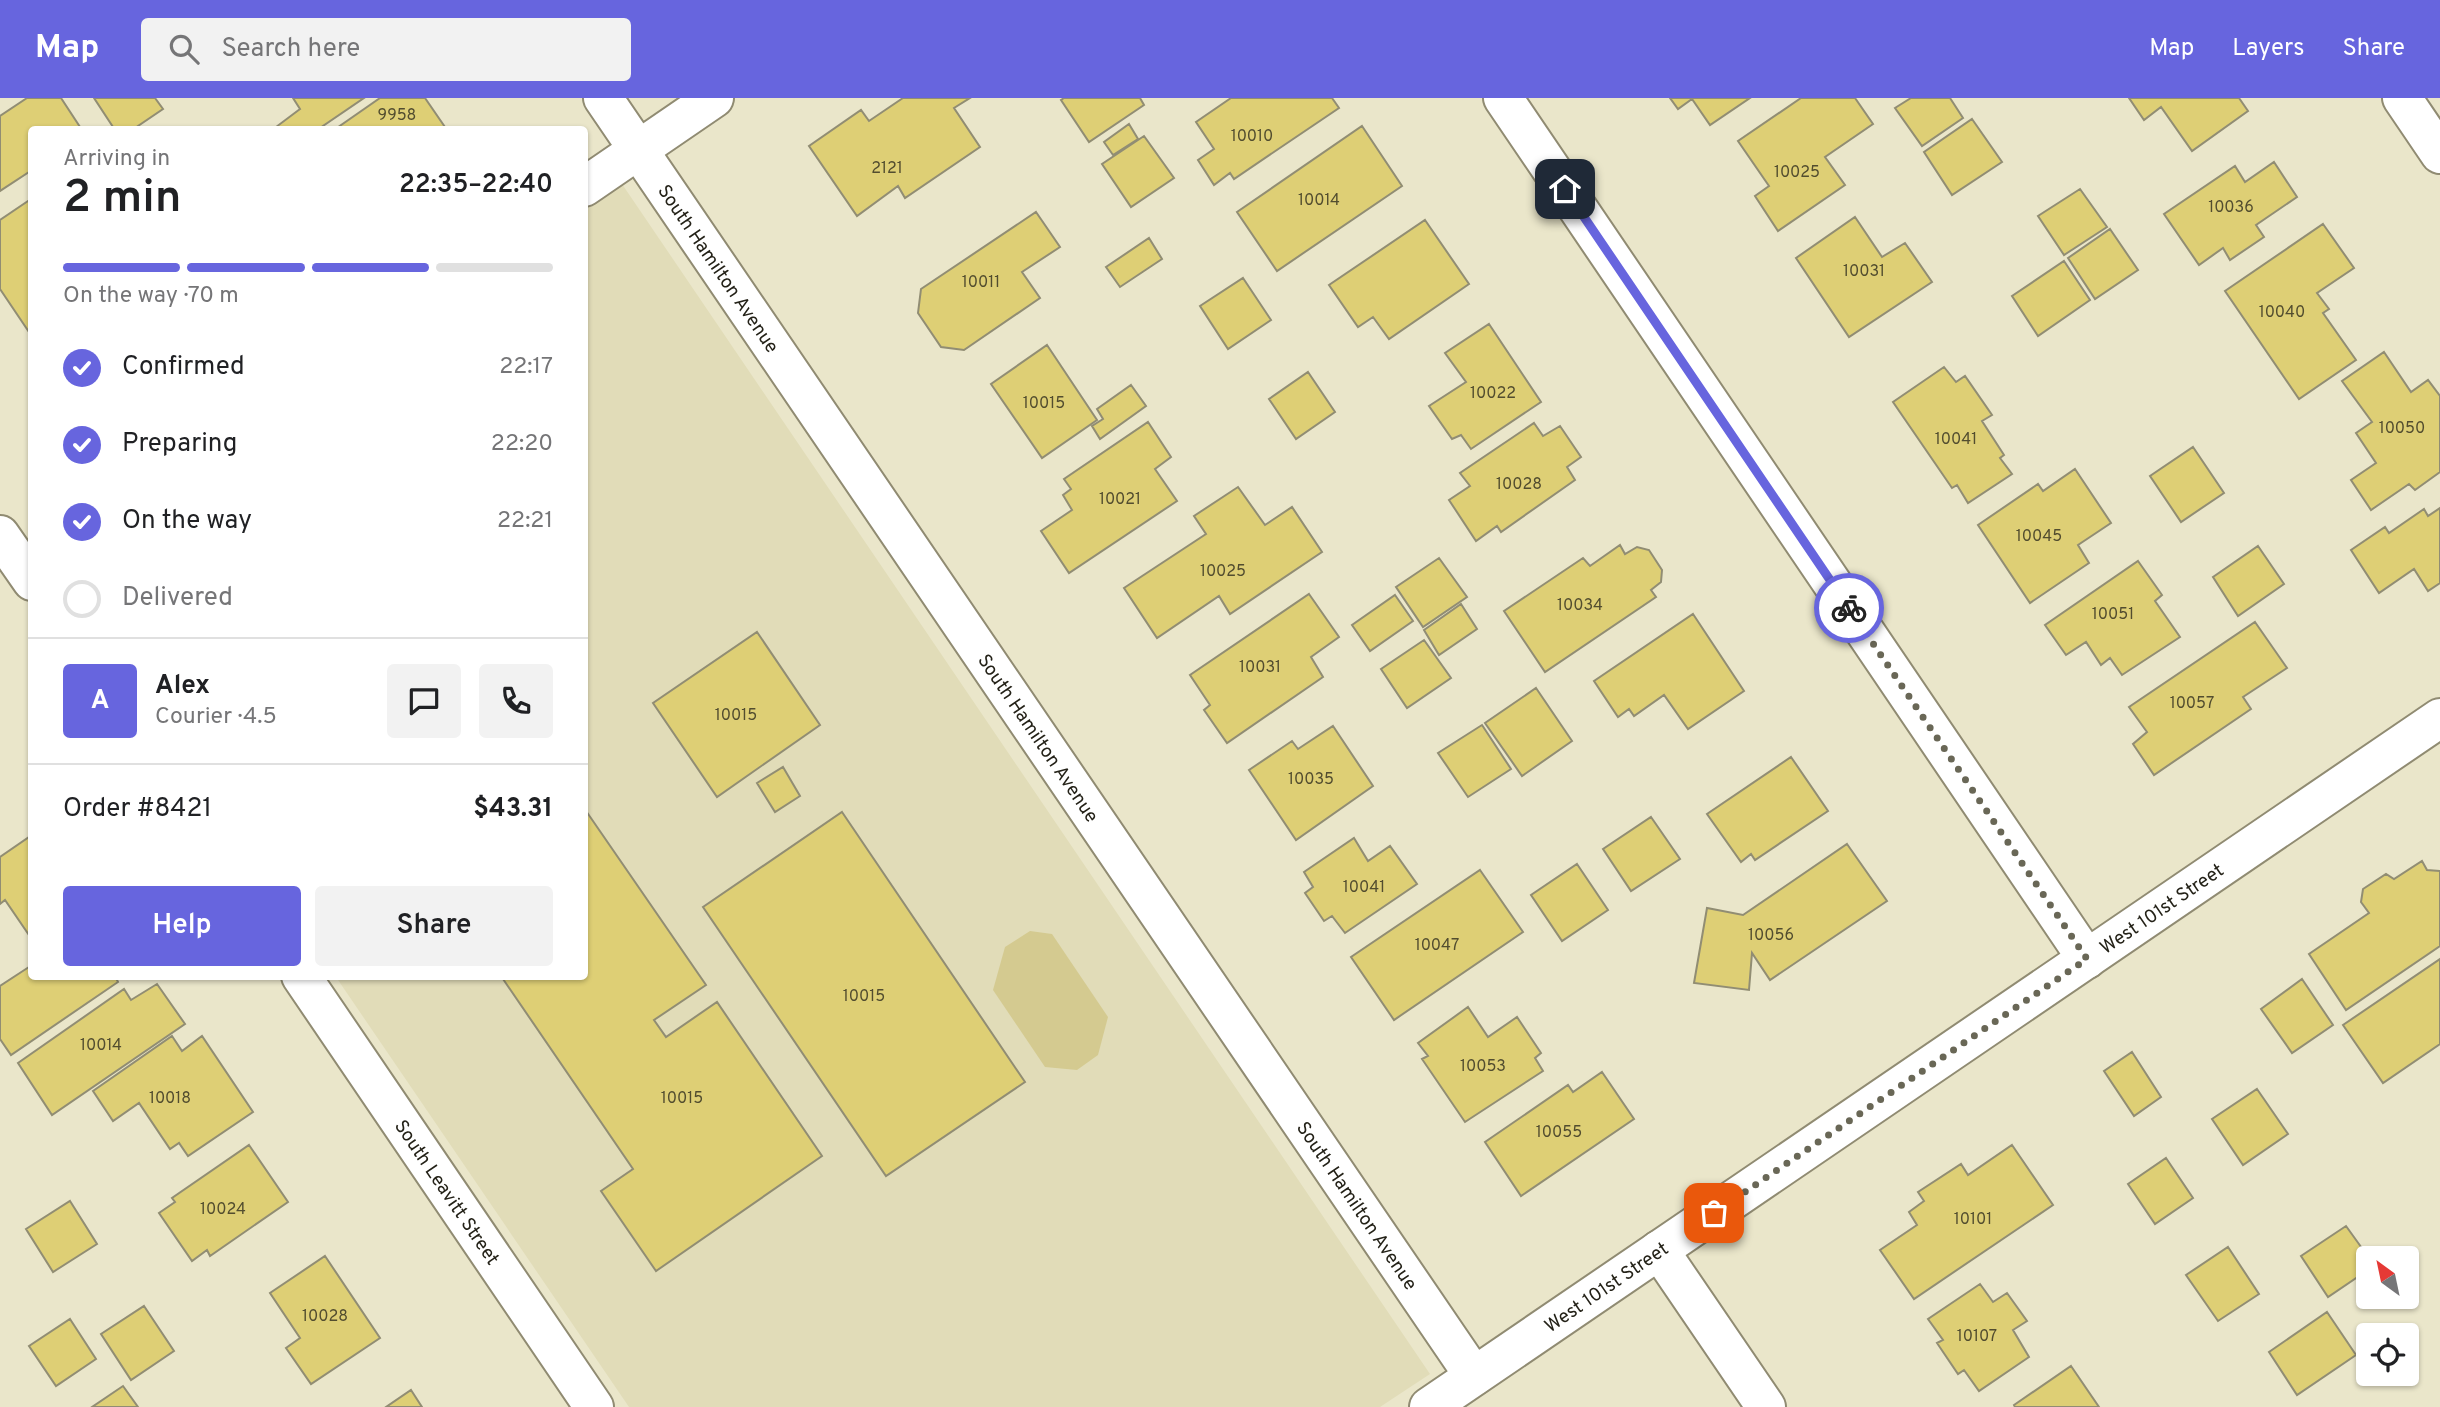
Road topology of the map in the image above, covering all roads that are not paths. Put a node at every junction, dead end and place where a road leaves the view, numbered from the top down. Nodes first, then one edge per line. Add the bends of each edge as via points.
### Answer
1 (603, 98) edge
2 (714, 98) edge
3 (1503, 98) edge
4 (2402, 98) edge
5 (638, 150) junction
6 (2440, 155) edge
7 (588, 184) edge
8 (0, 535) edge
9 (22, 575) edge
10 (2440, 718) edge
11 (2087, 959) junction
12 (304, 980) edge
13 (1659, 1250) junction
14 (1474, 1376) junction
15 (594, 1407) edge
16 (1429, 1407) edge
17 (1766, 1407) edge

1 - 5 street, South Hamilton Avenue
2 - 5 street
3 - 11 street
4 - 6 street
5 - 7 street
5 - 14 street, South Hamilton Avenue
8 - 9 street
10 - 11 street, West 101st Street
11 - 13 street, West 101st Street
12 - 15 street, South Leavitt Street
13 - 14 street, West 101st Street
13 - 17 street
14 - 16 street, West 101st Street

